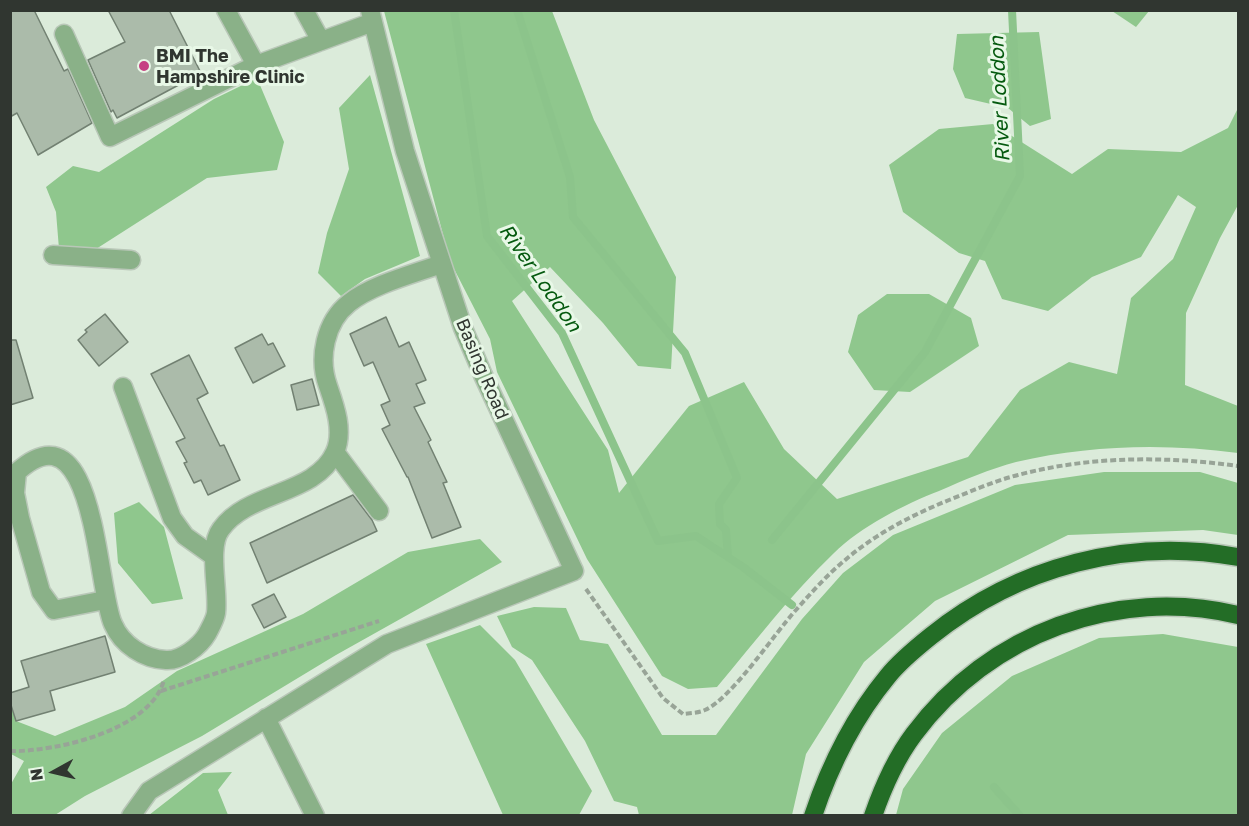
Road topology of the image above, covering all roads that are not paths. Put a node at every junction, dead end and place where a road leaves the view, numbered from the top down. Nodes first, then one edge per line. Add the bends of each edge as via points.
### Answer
1 (226, 10) edge
2 (304, 10) edge
3 (371, 16) edge
4 (64, 34) dead end
5 (321, 41) junction
6 (256, 65) junction
7 (53, 255) dead end
8 (131, 261) dead end
9 (441, 264) junction
10 (123, 387) dead end
11 (335, 452) junction
12 (14, 471) edge
13 (379, 511) dead end
14 (213, 556) junction
15 (1239, 558) edge
16 (105, 600) junction
17 (1239, 615) edge
18 (267, 718) junction
19 (131, 816) edge
20 (315, 816) edge
21 (813, 816) edge
22 (873, 816) edge

1 - 6 street
2 - 5 street
3 - 5 street
3 - 9 street, Basing Road via 405,151
4 - 6 street via 110,136
5 - 6 street
7 - 8 street
9 - 11 street via 386,283 348,303 331,324 323,349 325,377 339,430
9 - 18 street, Basing Road via 470,344 574,571 387,644
10 - 14 street via 172,518 185,536
11 - 13 street
11 - 14 street via 321,471 233,514 219,531
12 - 16 street via 20,518 42,592 54,610
12 - 16 street via 45,455 61,458 74,469 92,520
14 - 16 street via 216,616 203,640 170,661 151,658 128,646 113,626
15 - 21 highway via 1167,550 1115,554 1075,562 985,598 910,653 888,675 836,757
17 - 22 highway via 1182,606 1122,610 1089,616 1026,639 975,671 930,714 895,766
18 - 19 street via 149,791
18 - 20 street

